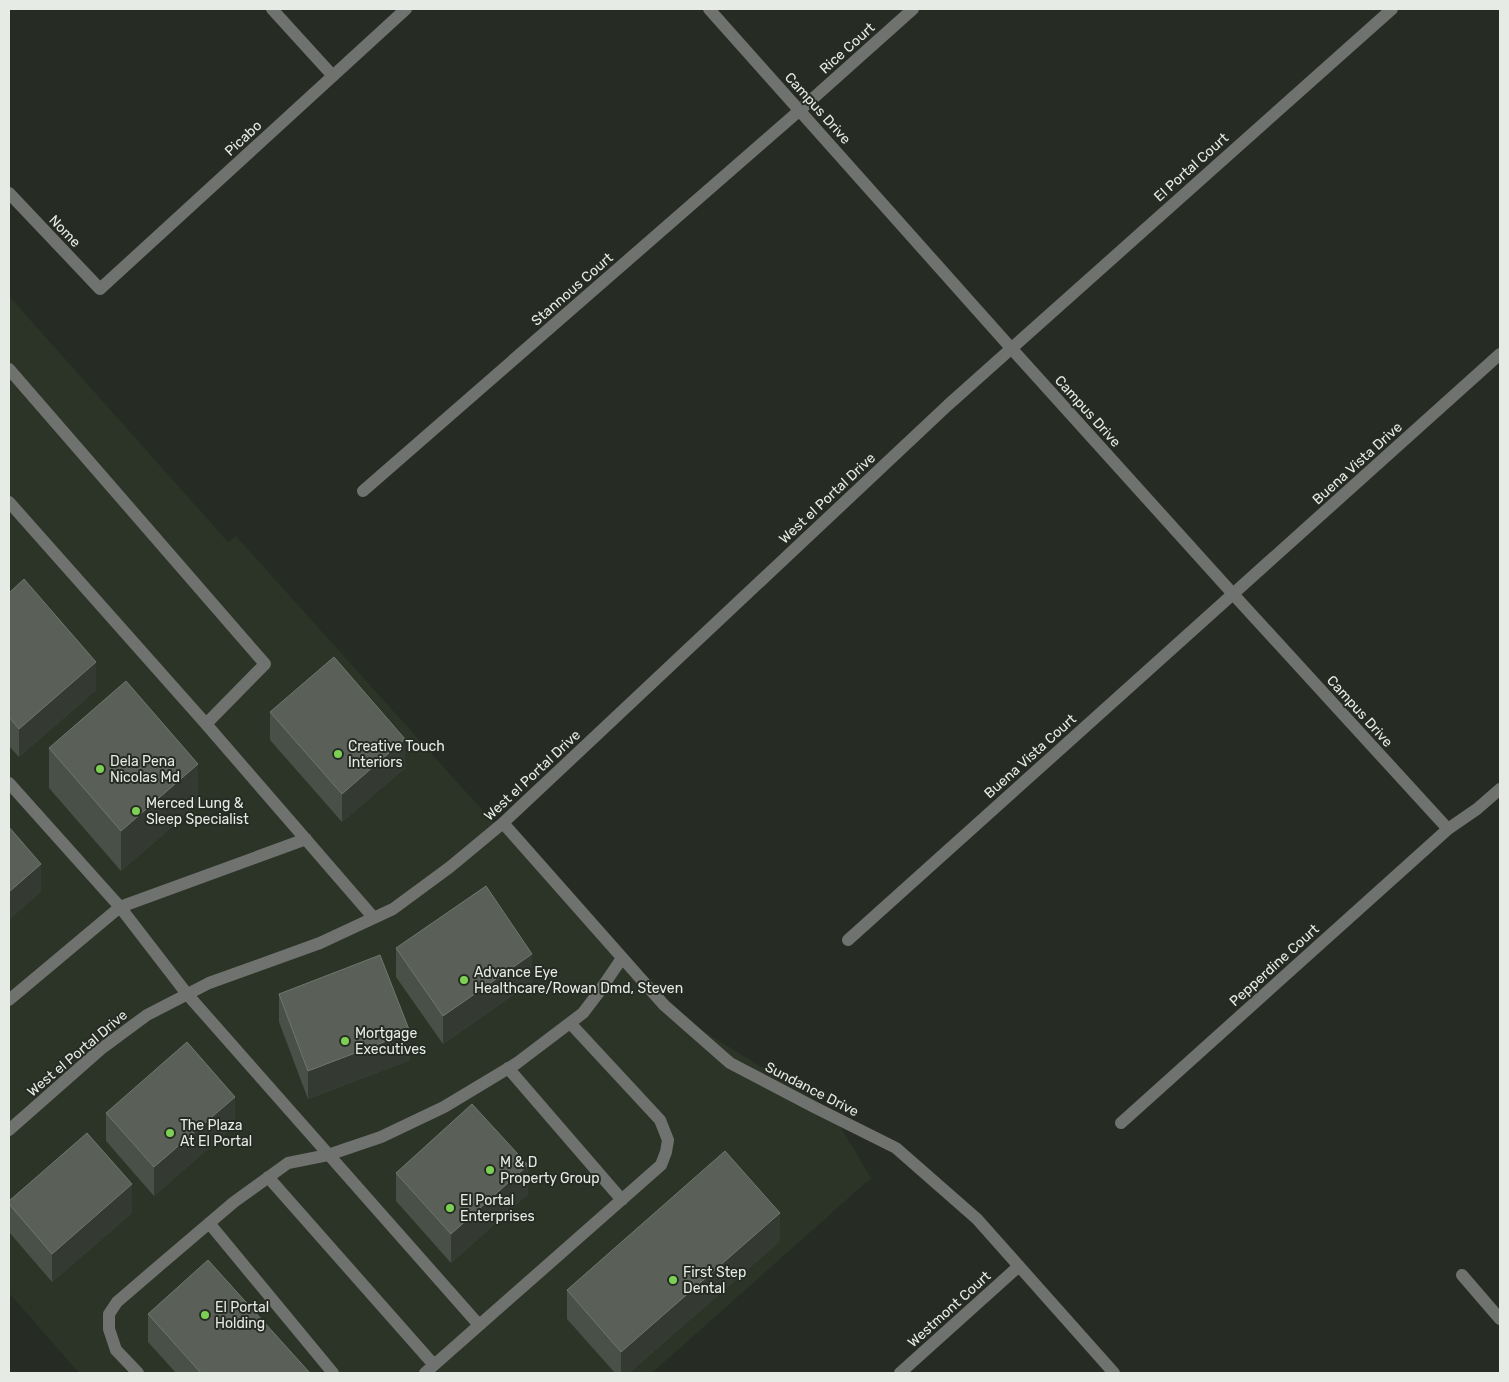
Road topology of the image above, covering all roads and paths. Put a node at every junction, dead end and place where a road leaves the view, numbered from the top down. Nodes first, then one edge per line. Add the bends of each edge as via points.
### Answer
1 (272, 9) edge
2 (406, 9) edge
3 (709, 9) edge
4 (913, 9) edge
5 (1392, 9) edge
6 (333, 76) junction
7 (800, 110) junction
8 (9, 193) edge
9 (100, 289) joint
10 (1011, 348) junction
11 (1500, 354) edge
12 (10, 372) edge
13 (363, 491) dead end
14 (9, 502) edge
15 (1233, 594) junction
16 (206, 724) junction
17 (9, 783) edge
18 (1500, 789) edge
19 (503, 824) junction
20 (1448, 829) junction
21 (306, 839) junction
22 (120, 907) junction
23 (373, 918) junction
24 (848, 940) dead end
25 (622, 958) junction
26 (187, 994) junction
27 (9, 1000) edge
28 (570, 1023) junction
29 (508, 1068) junction
30 (1121, 1123) dead end
31 (9, 1130) edge
32 (328, 1155) junction
33 (268, 1177) junction
34 (622, 1200) junction
35 (209, 1223) junction
36 (1019, 1266) junction
37 (1462, 1274) dead end
38 (1500, 1319) edge
39 (479, 1325) junction
40 (429, 1369) edge
41 (138, 1373) edge
42 (333, 1373) edge
43 (900, 1373) edge
44 (1114, 1373) edge

1 - 6 street
2 - 6 street, Picabo
3 - 7 street, Campus Drive
4 - 7 street, Rice Court
5 - 10 street, El Portal Court
6 - 9 street, Picabo
7 - 10 street, Campus Drive
7 - 13 street, Stannous Court
8 - 9 street, Nome
10 - 15 street, Campus Drive
10 - 19 street, West el Portal Drive
11 - 15 street, Buena Vista Drive
12 - 16 street via 265,664
14 - 16 street
15 - 20 street, Campus Drive
15 - 24 street, Buena Vista Court
16 - 21 street
17 - 22 street
18 - 20 street, Pepperdine Court
19 - 23 street, West el Portal Drive via 393,909
19 - 25 street, Sundance Drive
20 - 30 street, Pepperdine Court
21 - 22 street
21 - 23 street
22 - 26 street
22 - 27 street
23 - 26 street, West el Portal Drive via 320,943
25 - 28 street via 599,992
25 - 36 street, Sundance Drive via 664,1005 730,1063 896,1148 977,1219
26 - 31 street, West el Portal Drive via 147,1015 101,1049
26 - 32 street
28 - 29 street
28 - 34 street via 660,1120 668,1140 661,1165
29 - 32 street via 444,1107 381,1136
29 - 34 street
32 - 33 street via 288,1163
32 - 39 street
33 - 35 street
33 - 40 street
34 - 39 street
35 - 41 street via 117,1302 109,1314 109,1329 116,1350
35 - 42 street
36 - 43 street, Westmont Court
36 - 44 street, Sundance Drive
37 - 38 street
39 - 40 street

